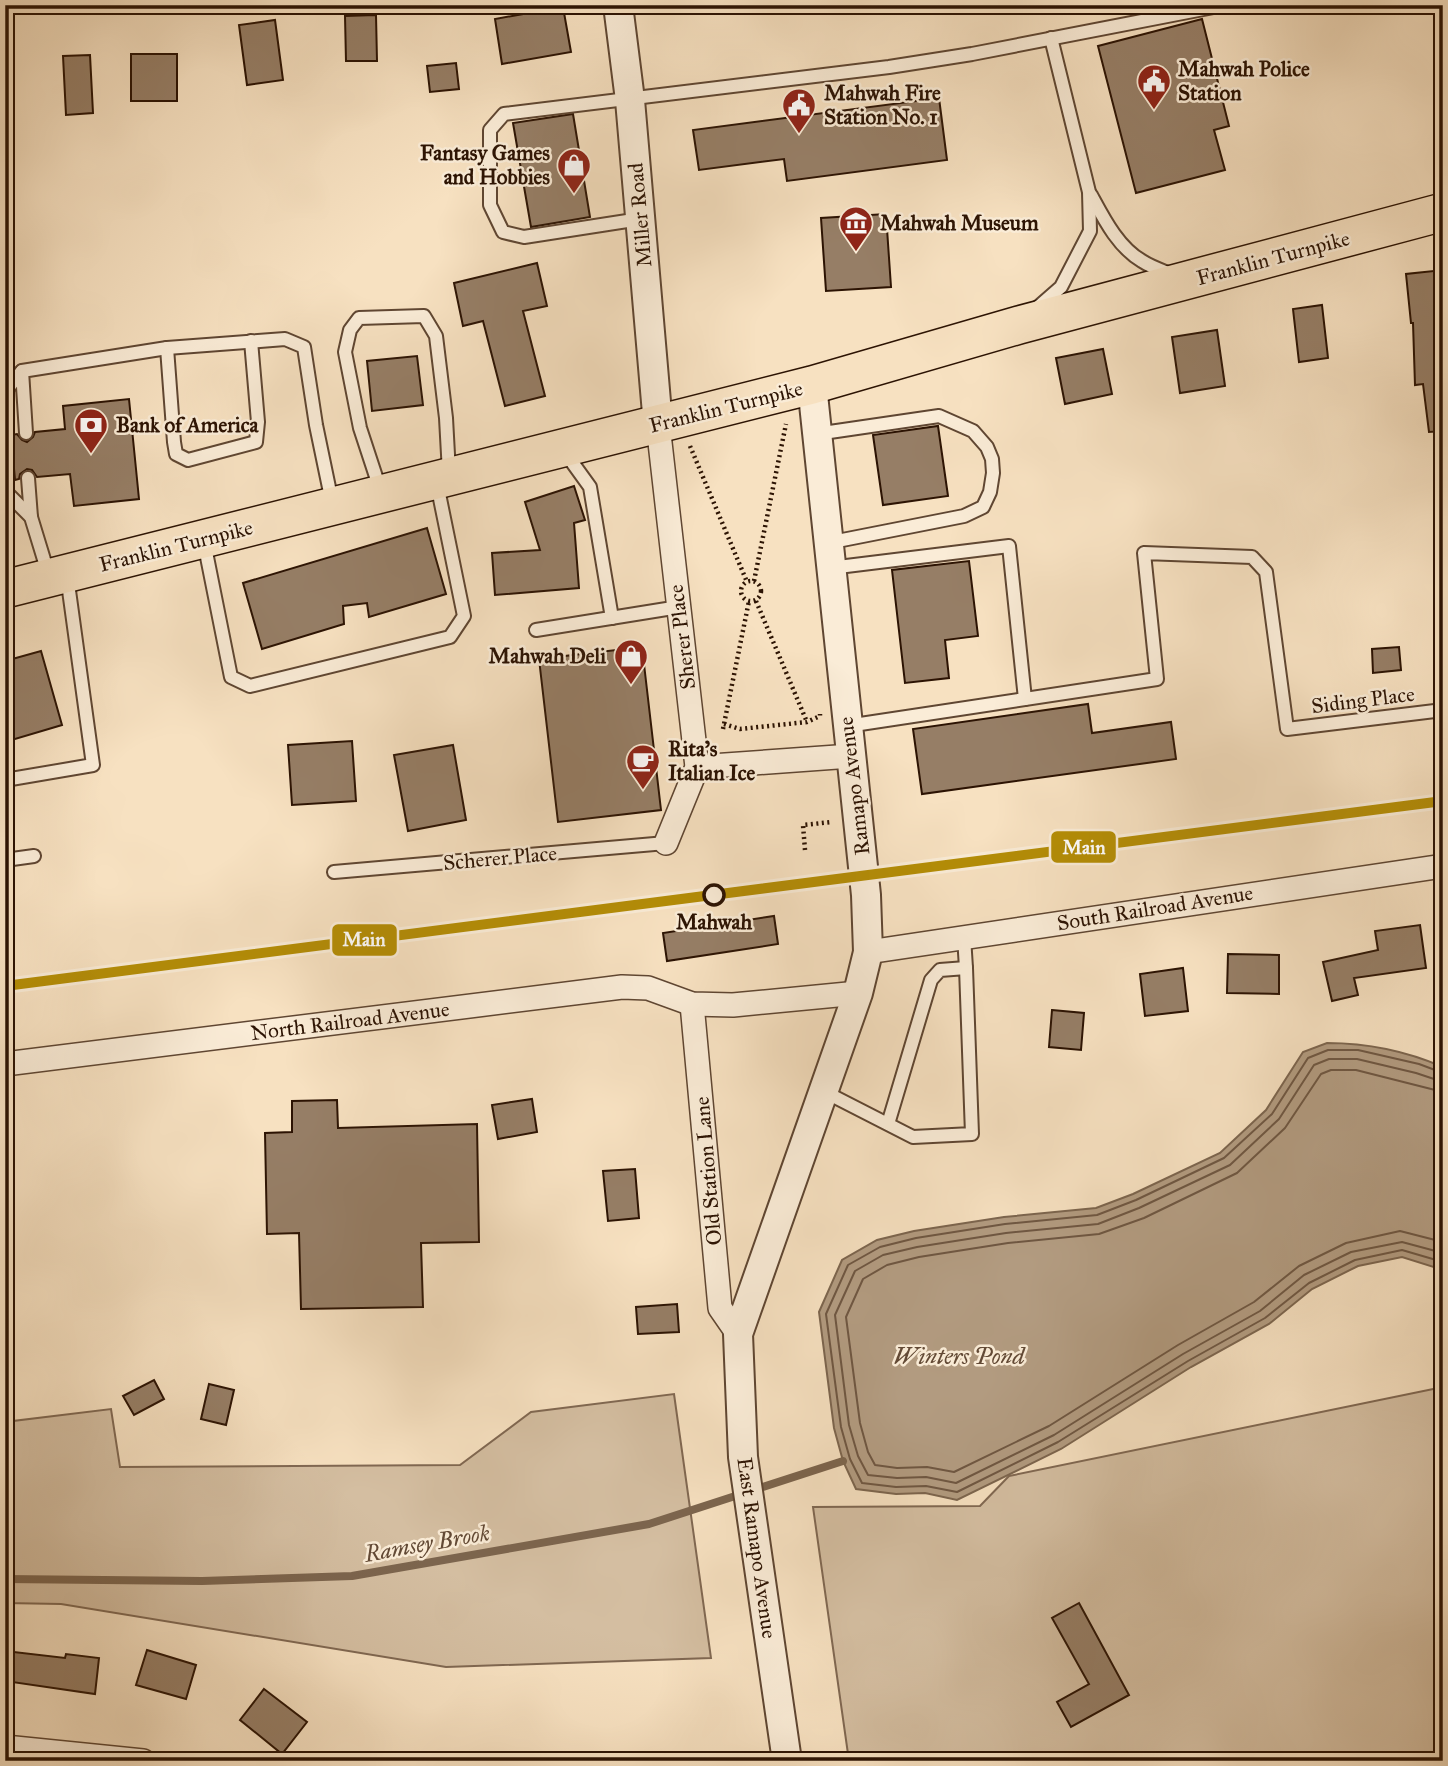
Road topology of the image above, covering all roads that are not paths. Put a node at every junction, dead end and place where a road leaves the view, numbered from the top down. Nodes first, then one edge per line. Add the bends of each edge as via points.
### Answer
1 (618, 5) edge
2 (1224, 5) edge
3 (1051, 38) junction
4 (630, 100) junction
5 (1089, 192) junction
6 (1443, 212) edge
7 (640, 219) junction
8 (1185, 281) junction
9 (1019, 324) junction
10 (251, 341) junction
11 (167, 348) junction
12 (22, 371) junction
13 (812, 385) junction
14 (5, 392) edge
15 (658, 425) junction
16 (805, 431) junction
17 (26, 433) dead end
18 (562, 449) junction
19 (28, 478) dead end
20 (443, 479) junction
21 (5, 491) edge
22 (381, 494) junction
23 (332, 506) junction
24 (31, 517) junction
25 (203, 538) junction
26 (828, 555) junction
27 (58, 576) junction
28 (5, 589) edge
29 (679, 607) junction
30 (612, 618) junction
31 (536, 630) dead end
32 (1025, 699) junction
33 (1443, 710) edge
34 (847, 726) junction
35 (851, 756) junction
36 (697, 766) junction
37 (5, 780) edge
38 (666, 843) joint
39 (34, 856) dead end
40 (5, 860) edge
41 (1443, 866) edge
42 (334, 872) dead end
43 (964, 937) junction
44 (868, 952) junction
45 (966, 968) junction
46 (858, 993) junction
47 (692, 1004) junction
48 (5, 1064) edge
49 (825, 1092) junction
50 (888, 1124) junction
51 (738, 1334) junction
52 (5, 1747) edge
53 (143, 1761) edge
54 (787, 1761) edge

1 - 4 street, Miller Road
2 - 3 lane
3 - 4 lane via 912,63
3 - 5 lane
4 - 7 street, Miller Road
4 - 7 lane via 504,114 490,130 490,205 503,232 524,237
5 - 8 lane via 1127,250
5 - 9 lane via 1090,232 1074,264 1060,287
6 - 8 main road, Franklin Turnpike
7 - 15 street, Miller Road
8 - 9 main road, Franklin Turnpike
9 - 13 main road, Franklin Turnpike
10 - 11 lane
10 - 11 lane via 256,442 187,460 176,454
10 - 23 lane via 285,339 304,347
11 - 12 lane
12 - 14 lane
12 - 17 lane
13 - 15 main road, Franklin Turnpike
13 - 16 street, Ramapo Avenue
15 - 18 main road, Franklin Turnpike
15 - 29 street, Sherer Place
16 - 26 street, Ramapo Avenue
16 - 26 lane via 939,416 973,431 992,459 990,492 983,507
18 - 20 main road, Franklin Turnpike
18 - 30 lane via 590,487
19 - 24 lane
20 - 22 main road, Franklin Turnpike
20 - 22 lane via 446,418 436,336 424,316 359,318 350,330 345,352 360,428
20 - 25 lane via 464,616 450,637 250,686 231,677
21 - 24 lane
22 - 23 main road, Franklin Turnpike
23 - 25 main road, Franklin Turnpike
24 - 27 lane
25 - 27 main road, Franklin Turnpike
26 - 32 lane via 1009,546
26 - 34 street, Ramapo Avenue
27 - 28 main road, Franklin Turnpike
27 - 37 lane via 93,765
29 - 30 lane
29 - 36 street, Sherer Place
30 - 31 lane
32 - 33 lane, Siding Place via 1157,679 1144,554 1252,557 1266,572 1287,729
32 - 34 lane
34 - 35 street, Ramapo Avenue
35 - 36 street
35 - 44 street, Ramapo Avenue
36 - 38 street, Sherer Place
38 - 42 lane, Scherer Place
39 - 40 lane
41 - 43 street, South Railroad Avenue
43 - 44 street, South Railroad Avenue
43 - 45 lane
44 - 46 street, Ramapo Avenue
45 - 50 lane via 940,970 931,980
45 - 50 lane via 972,1134 913,1137
46 - 47 street via 733,1005
46 - 49 street, Ramapo Avenue
47 - 48 street, North Railroad Avenue via 648,988 622,987
47 - 51 street, Old Station Lane via 720,1308
49 - 50 lane
49 - 51 street, Ramapo Avenue
51 - 54 street, East Ramapo Avenue via 743,1457
52 - 53 street

